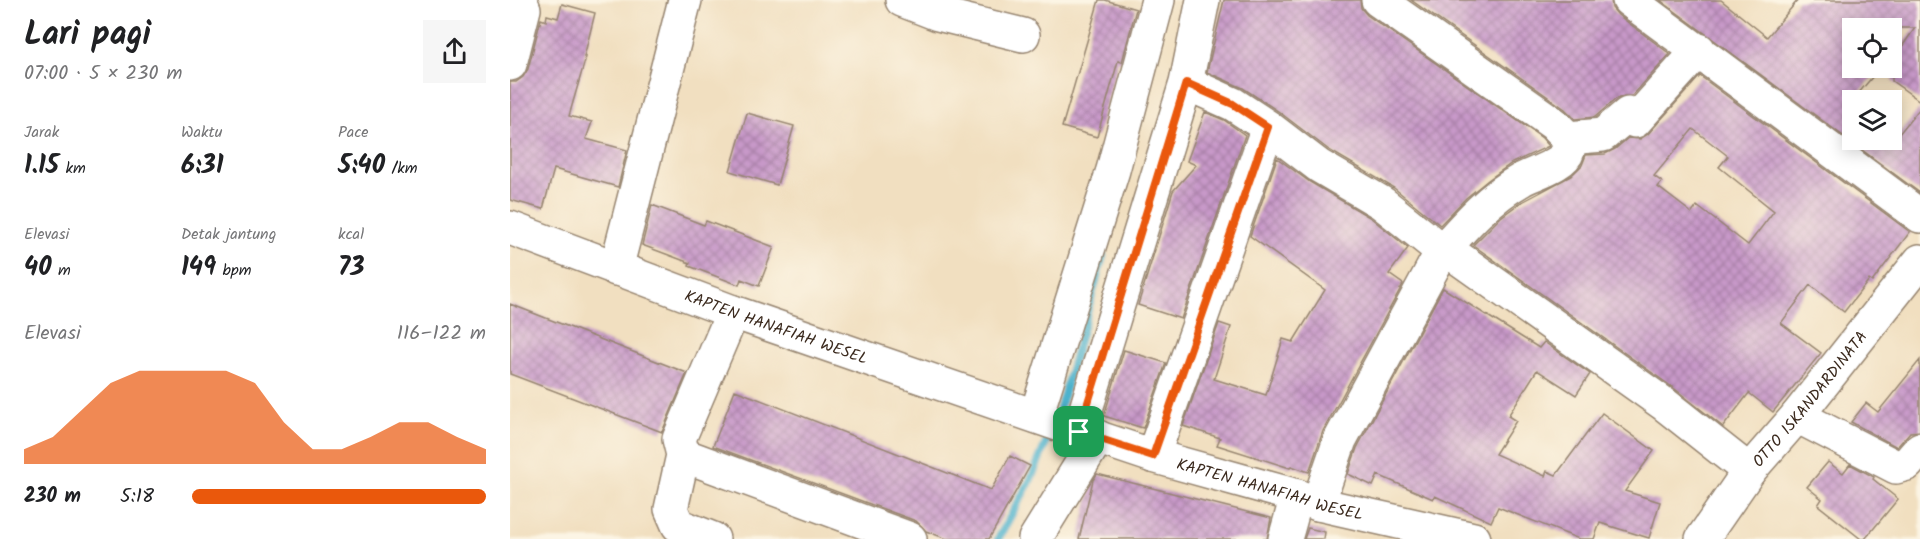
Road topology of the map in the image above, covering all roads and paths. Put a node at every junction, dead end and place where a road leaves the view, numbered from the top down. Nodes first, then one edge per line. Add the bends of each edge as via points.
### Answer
1 (510, 0) edge
2 (685, 0) edge
3 (902, 0) edge
4 (1158, 0) edge
5 (1203, 0) edge
6 (1378, 0) edge
7 (1629, 0) edge
8 (1023, 34) dead end
9 (1699, 50) junction
10 (510, 64) edge
11 (1186, 83) junction
12 (1268, 127) junction
13 (1568, 138) junction
14 (1920, 216) edge
15 (510, 228) edge
16 (1442, 251) junction
17 (1920, 261) edge
18 (616, 269) junction
19 (733, 312) junction
20 (1797, 416) junction
21 (1065, 426) junction
22 (1920, 449) edge
23 (683, 455) junction
24 (1153, 456) junction
25 (1749, 471) junction
26 (1308, 500) junction
27 (713, 539) edge
28 (910, 539) edge
29 (1035, 539) edge
30 (1285, 539) edge
31 (1474, 539) edge
32 (1702, 539) edge

1 - 10 street via 524,9
2 - 18 street
3 - 8 street via 938,14
4 - 21 street via 1113,170
5 - 11 street
6 - 13 street via 1554,124
7 - 9 street
9 - 13 street via 1635,121 1628,114 1603,135
9 - 14 street
11 - 12 street via 1233,104
11 - 21 street
12 - 16 street via 1319,166 1382,203
12 - 24 street
13 - 16 street via 1565,157 1521,180 1477,212
15 - 18 street, KAPTEN HANAFIAH WESEL
16 - 25 street via 1457,257 1664,404
16 - 26 street
17 - 20 street, OTTO ISKANDARDINATA
18 - 19 street, KAPTEN HANAFIAH WESEL
19 - 21 street, KAPTEN HANAFIAH WESEL
19 - 23 street via 679,439
20 - 22 street via 1896,467 1907,464
20 - 25 street, OTTO ISKANDARDINATA
21 - 24 street, KAPTEN HANAFIAH WESEL
21 - 29 street
23 - 27 street via 671,509 678,525
23 - 28 street
24 - 26 street, KAPTEN HANAFIAH WESEL
25 - 32 street, OTTO ISKANDARDINATA
26 - 30 street
26 - 31 street, KAPTEN HANAFIAH WESEL

